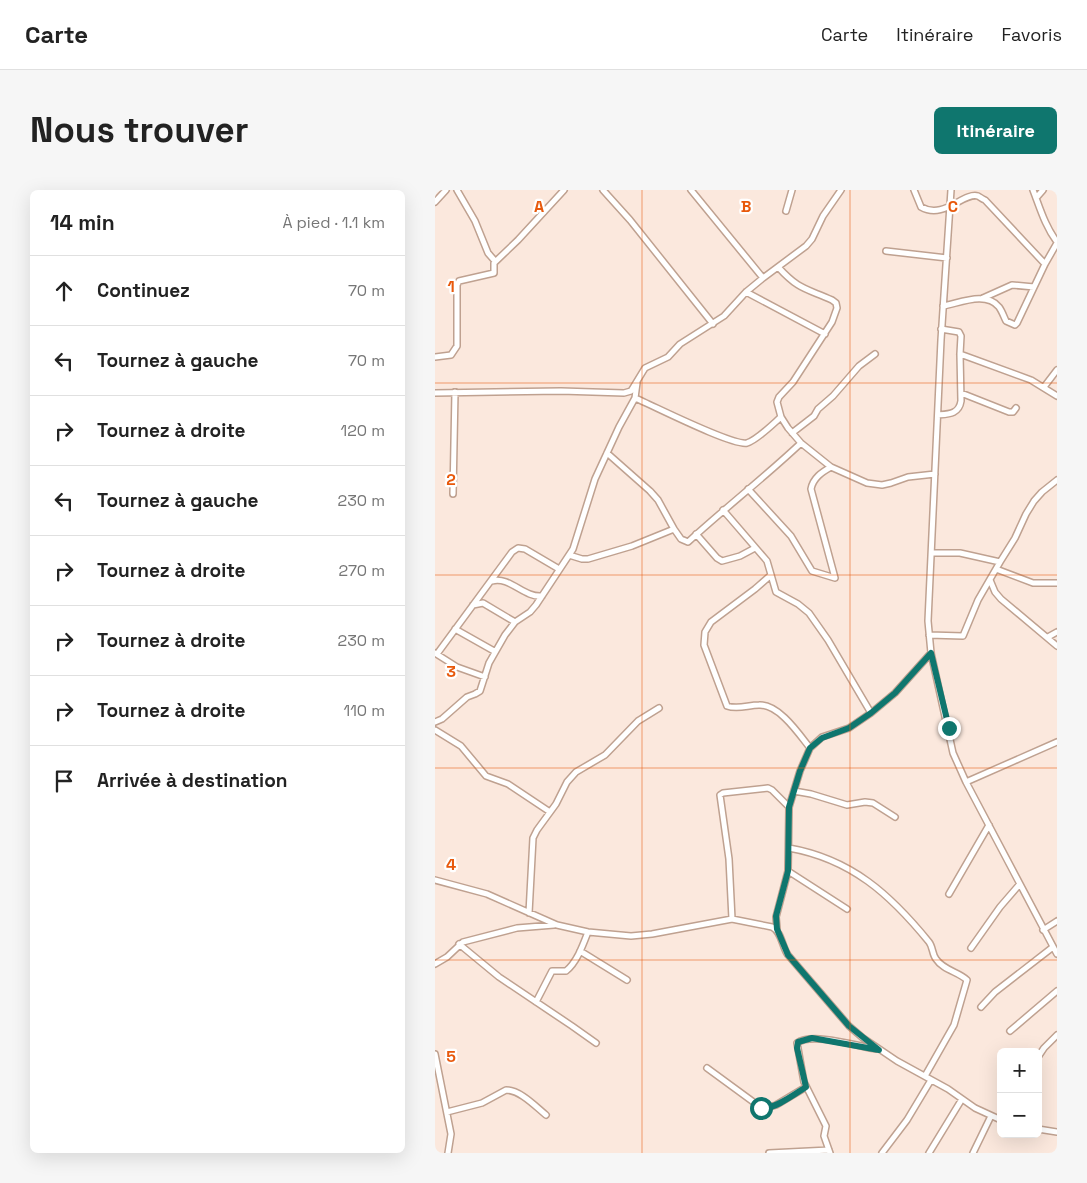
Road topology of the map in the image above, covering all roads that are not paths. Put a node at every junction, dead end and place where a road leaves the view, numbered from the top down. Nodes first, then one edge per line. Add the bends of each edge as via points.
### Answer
1 (446, 190) edge
2 (457, 190) edge
3 (564, 190) edge
4 (603, 190) edge
5 (691, 190) edge
6 (792, 190) edge
7 (841, 190) edge
8 (914, 190) edge
9 (951, 190) edge
10 (1033, 190) edge
11 (1043, 190) edge
12 (1036, 198) junction
13 (435, 202) edge
14 (951, 207) junction
15 (786, 211) dead end
16 (1057, 232) edge
17 (1051, 234) junction
18 (1057, 243) edge
19 (886, 251) dead end
20 (947, 258) junction
21 (495, 261) junction
22 (1045, 264) junction
23 (777, 267) junction
24 (763, 278) junction
25 (1034, 287) junction
26 (746, 292) junction
27 (983, 298) junction
28 (943, 306) junction
29 (713, 324) junction
30 (941, 329) junction
31 (825, 334) junction
32 (875, 354) dead end
33 (960, 354) junction
34 (435, 358) edge
35 (1057, 370) edge
36 (637, 382) junction
37 (1044, 387) junction
38 (455, 392) junction
39 (435, 393) edge
40 (961, 394) junction
41 (1057, 396) edge
42 (635, 398) junction
43 (1016, 408) dead end
44 (938, 416) junction
45 (781, 417) junction
46 (792, 433) junction
47 (801, 443) junction
48 (607, 453) junction
49 (831, 467) junction
50 (935, 474) junction
51 (1057, 480) edge
52 (748, 489) junction
53 (453, 494) dead end
54 (723, 510) junction
55 (673, 529) junction
56 (696, 534) junction
57 (755, 548) junction
58 (932, 553) junction
59 (569, 554) junction
60 (1000, 562) junction
61 (559, 569) junction
62 (996, 569) junction
63 (771, 575) junction
64 (990, 580) junction
65 (492, 581) junction
66 (1057, 582) edge
67 (542, 596) junction
68 (472, 606) junction
69 (515, 622) junction
70 (455, 629) junction
71 (1057, 632) edge
72 (929, 635) junction
73 (1048, 638) junction
74 (1057, 646) edge
75 (495, 652) junction
76 (931, 653) junction
77 (436, 654) edge
78 (485, 677) junction
79 (659, 708) dead end
80 (871, 713) junction
81 (435, 722) edge
82 (435, 730) edge
83 (1057, 742) edge
84 (810, 748) junction
85 (966, 782) junction
86 (794, 791) junction
87 (789, 807) junction
88 (550, 812) junction
89 (895, 817) dead end
90 (989, 825) junction
91 (789, 848) junction
92 (788, 871) junction
93 (435, 880) edge
94 (1019, 885) junction
95 (949, 894) dead end
96 (847, 909) dead end
97 (529, 913) junction
98 (731, 918) junction
99 (1057, 921) edge
100 (557, 925) junction
101 (777, 929) junction
102 (1043, 930) junction
103 (589, 932) junction
104 (459, 944) junction
105 (1053, 946) junction
106 (971, 948) dead end
107 (580, 951) junction
108 (1057, 954) edge
109 (435, 964) edge
110 (627, 980) dead end
111 (1057, 991) edge
112 (536, 1002) junction
113 (981, 1007) dead end
114 (1010, 1031) dead end
115 (1057, 1035) edge
116 (596, 1043) dead end
117 (879, 1050) junction
118 (1042, 1051) edge
119 (435, 1054) edge
120 (707, 1068) dead end
121 (437, 1077) edge
122 (928, 1078) junction
123 (806, 1087) junction
124 (962, 1099) junction
125 (447, 1112) junction
126 (546, 1114) dead end
127 (991, 1116) junction
128 (997, 1118) edge
129 (1042, 1130) edge
130 (1057, 1132) edge
131 (830, 1151) edge
132 (448, 1153) edge
133 (769, 1153) edge
134 (883, 1153) edge
135 (929, 1153) edge
136 (973, 1153) edge

1 - 13 street
2 - 21 street via 475,221 487,253
3 - 21 street
4 - 29 street
5 - 24 street
6 - 15 street
7 - 23 street via 809,242
8 - 14 street via 924,209
9 - 14 street
10 - 12 street
11 - 12 street
12 - 17 street
14 - 20 street
14 - 22 street via 971,196 985,200
16 - 17 street
17 - 18 street
18 - 22 street
19 - 20 street
20 - 28 street
21 - 34 street via 493,274 459,281 457,346 451,355
22 - 25 street
23 - 24 street
23 - 31 street via 800,288 836,303 835,316
24 - 26 street
25 - 27 street via 1012,285
25 - 27 street via 1015,325 1006,321 993,302
26 - 29 street
26 - 31 street
27 - 28 street
28 - 30 street
29 - 36 street via 680,344 668,357 645,368
30 - 33 street via 959,332
30 - 44 street
31 - 45 street via 779,397
32 - 46 street via 859,366 814,416
33 - 37 street
33 - 40 street
35 - 37 street
36 - 38 street via 631,391 624,393
36 - 42 street
37 - 41 street
38 - 39 street
38 - 53 street
40 - 43 street via 1009,412
40 - 44 street via 958,409
42 - 45 street via 741,444 751,441
42 - 48 street
44 - 50 street
45 - 46 street
46 - 47 street
47 - 49 street
47 - 52 street
48 - 55 street via 658,500
48 - 59 street
49 - 50 street via 867,483 881,485
49 - 52 street via 821,473 811,489 835,578 812,570 791,536
50 - 58 street
51 - 60 street via 1034,501
52 - 54 street
54 - 56 street
54 - 57 street
55 - 56 street via 687,542
55 - 59 street via 588,559
56 - 57 street via 722,561
57 - 63 street via 767,561
58 - 60 street via 960,553
58 - 72 street
59 - 61 street
60 - 62 street
61 - 65 street via 519,548 512,552
61 - 67 street
62 - 64 street
62 - 66 street via 1033,583
63 - 80 street via 776,592 809,614 828,640
63 - 84 street via 711,622 705,632 704,644 727,706 763,705 776,711
64 - 72 street via 963,636
64 - 73 street via 1001,599
65 - 67 street via 501,580 530,595
65 - 68 street
67 - 69 street via 530,612
68 - 69 street via 483,603
68 - 70 street
69 - 75 street
70 - 75 street
70 - 77 street
71 - 73 street
72 - 76 street
73 - 74 street
75 - 78 street
76 - 80 street via 895,693
76 - 85 street via 953,753
77 - 78 street via 457,667
78 - 81 street via 480,691
79 - 88 street via 638,721 605,755 577,772 567,782
80 - 84 street via 849,728 822,738
82 - 88 street via 461,746 489,778 508,784
83 - 85 street
84 - 86 street
85 - 90 street
86 - 87 street
86 - 89 street via 847,806 873,803
87 - 91 street
87 - 98 street via 767,788 720,795 729,859
88 - 97 street via 533,838
90 - 94 street
90 - 95 street
91 - 92 street
91 - 122 street via 843,864 879,889 930,943 936,961 967,980 952,1030
92 - 96 street
92 - 101 street via 776,916
93 - 97 street via 487,894
94 - 102 street
94 - 106 street
97 - 100 street
98 - 101 street
98 - 103 street via 638,935
99 - 102 street
100 - 103 street
100 - 104 street via 517,928
101 - 117 street via 788,955 849,1026
102 - 105 street
103 - 107 street
104 - 109 street
104 - 112 street
105 - 108 street
105 - 113 street
107 - 110 street
107 - 112 street via 568,970 552,971
111 - 114 street
112 - 116 street
115 - 118 street
117 - 122 street
117 - 123 street via 812,1038 798,1042
119 - 121 street
120 - 123 street via 763,1109
121 - 125 street
122 - 124 street
122 - 134 street via 907,1120
123 - 131 street via 826,1126 825,1136
124 - 127 street
124 - 135 street
125 - 126 street via 482,1103 509,1090
125 - 132 street via 451,1134
127 - 128 street
127 - 136 street
129 - 130 street
131 - 133 street

